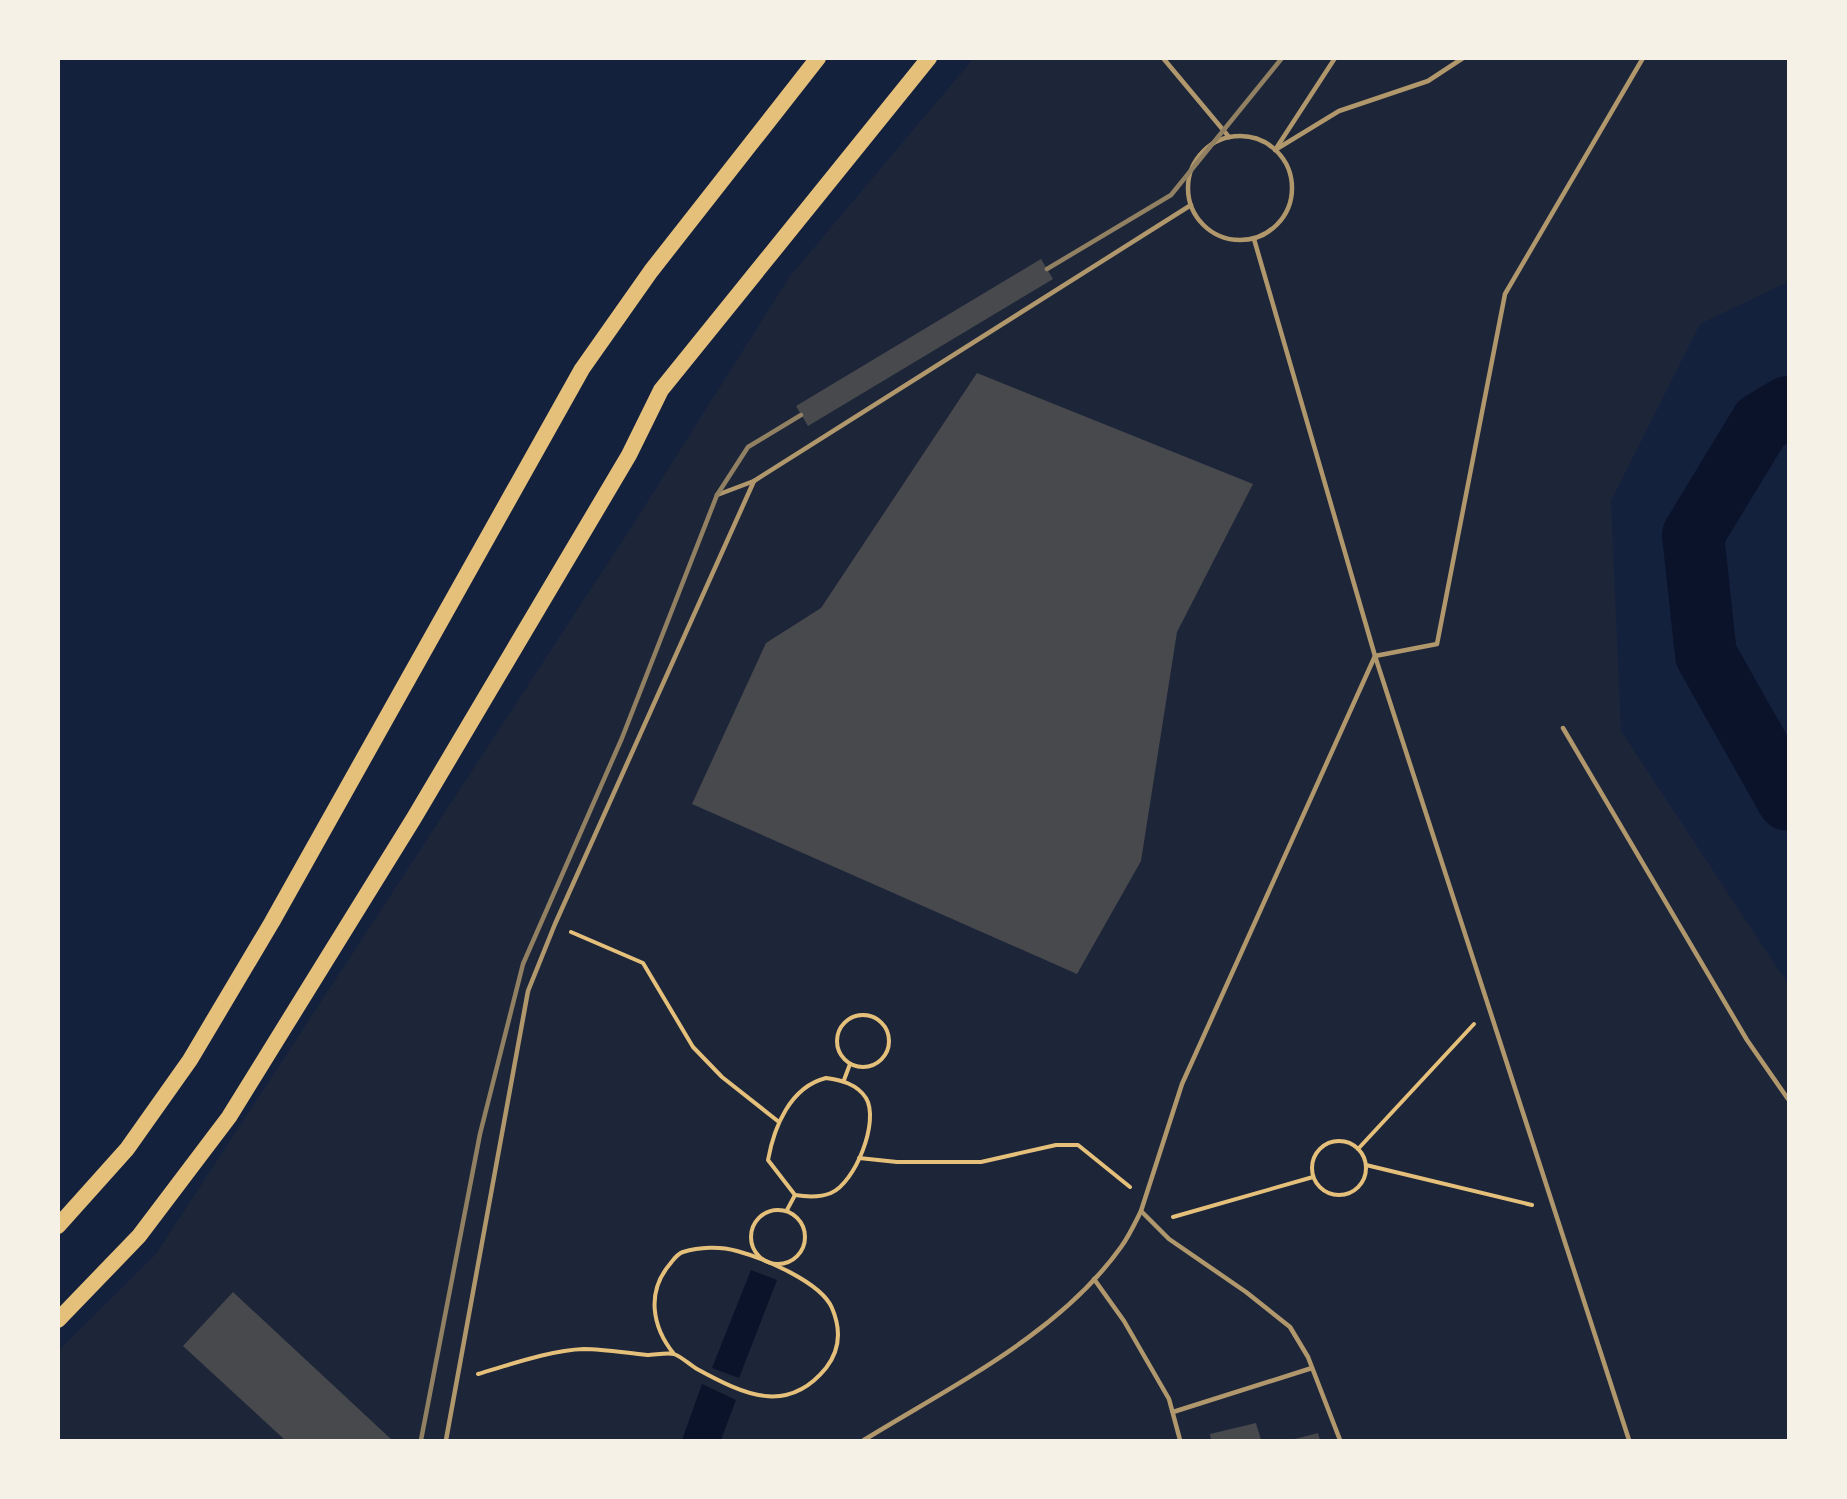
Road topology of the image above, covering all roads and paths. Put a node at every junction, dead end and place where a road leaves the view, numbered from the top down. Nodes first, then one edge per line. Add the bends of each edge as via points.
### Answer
1 (818, 58) edge
2 (929, 58) edge
3 (1163, 58) edge
4 (1335, 58) edge
5 (1463, 58) edge
6 (1643, 58) edge
7 (1229, 137) junction
8 (1275, 150) junction
9 (1191, 205) junction
10 (1254, 239) junction
11 (754, 481) junction
12 (717, 495) dead end
13 (1374, 656) junction
14 (1563, 728) dead end
15 (555, 924) junction
16 (1489, 1008) junction
17 (850, 1064) junction
18 (844, 1080) junction
19 (1788, 1099) edge
20 (779, 1122) junction
21 (1358, 1149) junction
22 (860, 1158) junction
23 (1366, 1165) junction
24 (1313, 1177) junction
25 (795, 1195) junction
26 (1145, 1198) junction
27 (787, 1210) junction
28 (1555, 1210) junction
29 (1141, 1211) junction
30 (1153, 1223) junction
31 (58, 1226) edge
32 (769, 1263) junction
33 (1094, 1279) junction
34 (58, 1320) edge
35 (674, 1354) junction
36 (1312, 1368) junction
37 (459, 1379) junction
38 (1173, 1412) junction
39 (446, 1440) edge
40 (864, 1440) edge
41 (1180, 1440) edge
42 (1340, 1440) edge
43 (1629, 1440) edge

1 - 31 highway via 651,271 582,369 272,922 190,1060 127,1149
2 - 34 highway via 661,390 629,455 420,808 229,1117 139,1236
3 - 7 lane
4 - 8 lane
5 - 8 lane via 1428,81 1339,111
6 - 13 lane via 1505,294 1437,644
7 - 8 lane via 1254,137
7 - 9 lane via 1204,150 1193,163 1187,180
8 - 10 lane via 1290,172 1290,206 1270,232
9 - 10 lane via 1205,228 1220,237
9 - 11 lane
10 - 13 lane
11 - 12 lane
11 - 15 lane
13 - 16 lane
13 - 26 lane via 1182,1084
14 - 19 lane via 1747,1040
15 - 20 path via 642,963 693,1047 722,1077
15 - 37 lane via 528,991
16 - 21 path
16 - 28 lane
17 - 17 path via 839,1051 837,1034 855,1016 873,1017 890,1037 886,1054 874,1066
17 - 18 path
18 - 20 path via 825,1078 813,1082
18 - 22 path via 866,1099 870,1117
20 - 25 path via 768,1160
21 - 23 path
21 - 24 path via 1343,1142 1326,1145 1314,1159
22 - 25 path via 848,1179 833,1193 813,1198
22 - 26 path via 981,1162 1056,1145 1078,1145
23 - 24 path via 1363,1182 1350,1193 1325,1191
23 - 28 path
24 - 30 path
25 - 27 path
26 - 29 lane
27 - 32 path via 777,1209 760,1216 751,1232 755,1251
27 - 32 path via 801,1220 805,1246 787,1263
28 - 43 lane
29 - 30 lane
29 - 33 lane via 1122,1246
30 - 36 lane via 1169,1239 1290,1327
32 - 35 path via 735,1250 705,1247 680,1252 654,1292 654,1319 662,1340
32 - 35 path via 809,1283 832,1307 839,1343 832,1360 814,1382 795,1394 767,1398 723,1382
33 - 38 lane via 1124,1321
33 - 40 lane via 1026,1340
35 - 37 path via 582,1349
36 - 38 lane
36 - 42 lane
37 - 39 lane
38 - 41 lane

